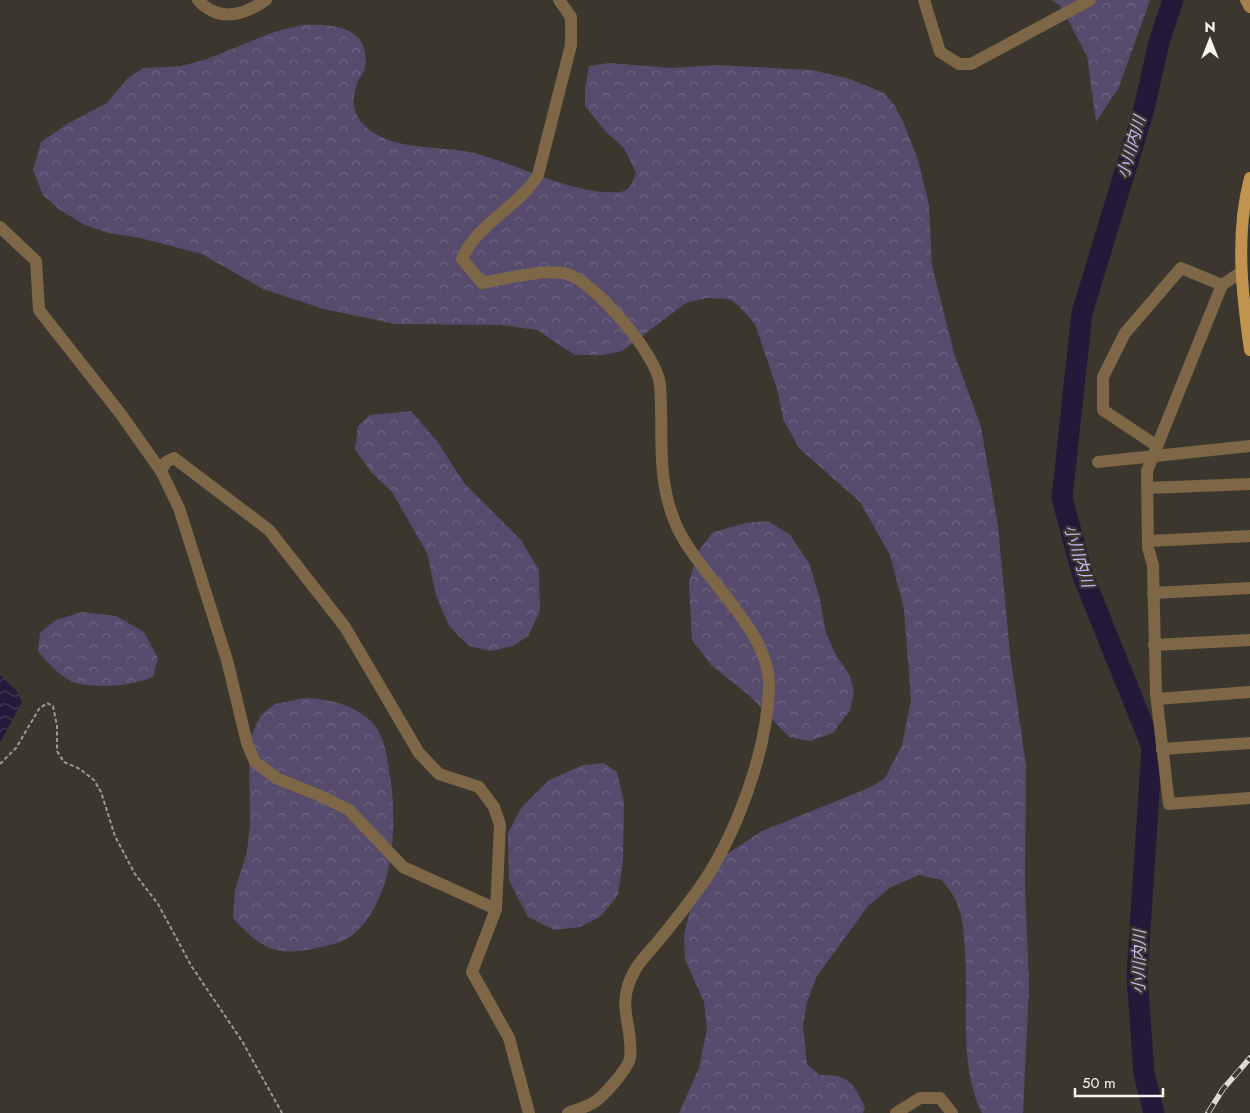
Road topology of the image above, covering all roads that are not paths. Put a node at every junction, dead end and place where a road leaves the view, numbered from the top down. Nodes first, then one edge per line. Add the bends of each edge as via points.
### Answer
1 (198, 0) edge
2 (266, 0) edge
3 (559, 0) edge
4 (924, 0) edge
5 (1090, 0) edge
6 (1246, 0) edge
7 (1250, 7) edge
8 (1250, 178) edge
9 (0, 227) edge
10 (1240, 273) junction
11 (1222, 285) junction
12 (1246, 290) edge
13 (1250, 350) edge
14 (1250, 446) edge
15 (1155, 450) junction
16 (1098, 462) dead end
17 (161, 471) junction
18 (1250, 484) edge
19 (1147, 488) junction
20 (1250, 536) edge
21 (1148, 541) junction
22 (1250, 588) edge
23 (1153, 593) junction
24 (1250, 640) edge
25 (1154, 645) junction
26 (1250, 692) edge
27 (1157, 699) junction
28 (1250, 743) edge
29 (1162, 749) junction
30 (1250, 798) edge
31 (496, 909) junction
32 (529, 1113) edge
33 (568, 1113) edge
34 (896, 1113) edge
35 (952, 1113) edge

1 - 2 street via 215,12 231,16 250,11
3 - 33 street via 571,17 571,45 538,175 530,188 468,246 462,259 482,283 534,274 565,273 588,284 622,319 644,350 660,382 660,458 665,492 678,528 710,578 757,639 766,660 770,685 762,749 744,800 718,856 700,888 635,969 625,993 624,1017 630,1060 594,1102
4 - 5 street via 940,52 959,64 971,64
6 - 7 street
8 - 10 main road
9 - 17 street via 36,261 40,310
10 - 11 street
10 - 12 main road
11 - 15 street
11 - 15 street via 1181,268 1125,332 1103,377 1103,410
12 - 13 main road
14 - 15 street
15 - 16 street
15 - 19 street via 1147,470
17 - 31 street via 179,508 227,660 246,743 255,762 278,779 349,810 403,867
17 - 31 street via 166,462 174,458 269,530 344,627 419,754 440,774 480,787 487,796 500,825
18 - 19 street
19 - 21 street
20 - 21 street
21 - 23 street via 1153,565
22 - 23 street
23 - 25 street
24 - 25 street
25 - 27 street
26 - 27 street
27 - 29 street
28 - 29 street
29 - 30 street via 1170,804
31 - 32 street via 472,972 509,1038
34 - 35 street via 920,1098 940,1098

